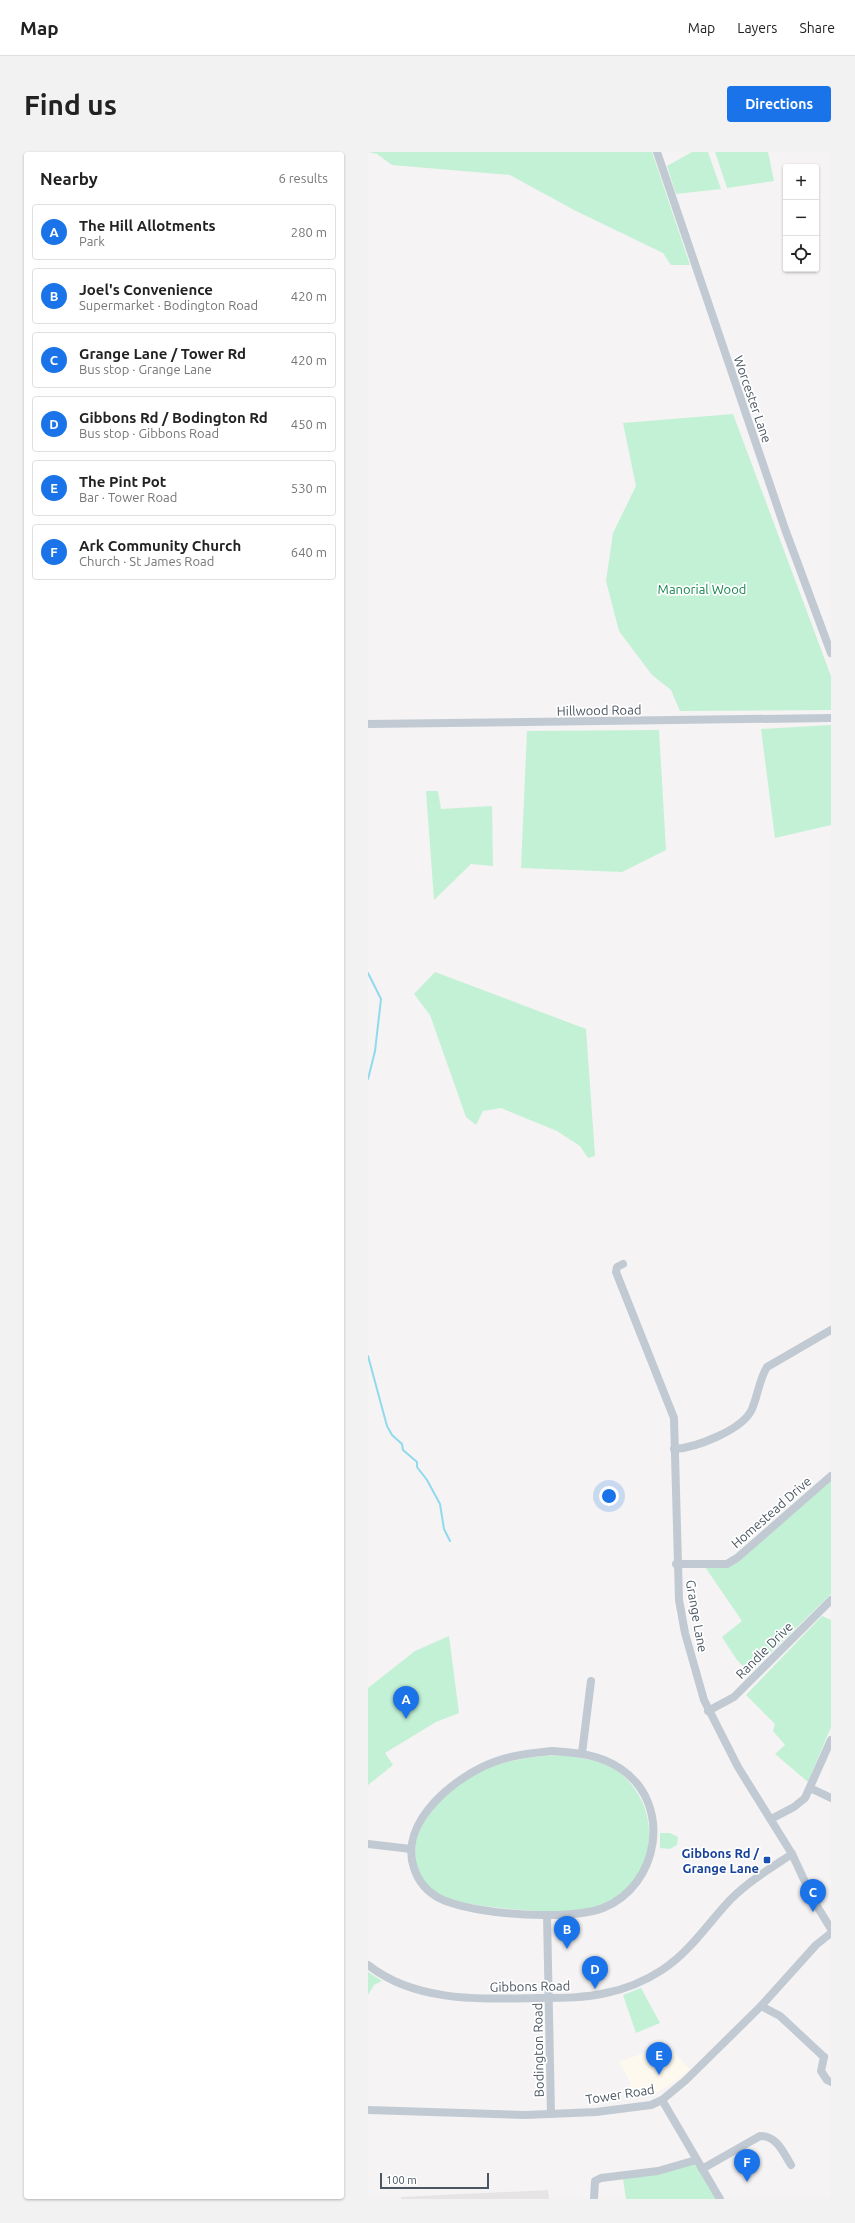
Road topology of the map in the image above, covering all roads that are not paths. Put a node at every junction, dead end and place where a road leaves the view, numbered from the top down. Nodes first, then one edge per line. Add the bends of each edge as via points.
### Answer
1 (657, 152) edge
2 (831, 653) edge
3 (831, 718) edge
4 (368, 724) edge
5 (623, 1264) dead end
6 (831, 1330) edge
7 (674, 1449) junction
8 (831, 1476) edge
9 (676, 1564) junction
10 (831, 1600) edge
11 (824, 1607) junction
12 (831, 1614) edge
13 (592, 1681) dead end
14 (708, 1711) junction
15 (831, 1740) edge
16 (582, 1753) junction
17 (810, 1788) junction
18 (831, 1798) edge
19 (771, 1819) junction
20 (368, 1844) edge
21 (411, 1849) junction
22 (792, 1854) junction
23 (547, 1915) junction
24 (831, 1929) edge
25 (831, 1933) edge
26 (368, 1964) edge
27 (549, 1998) junction
28 (761, 2006) junction
29 (828, 2056) edge
30 (831, 2082) edge
31 (662, 2100) junction
32 (368, 2110) edge
33 (551, 2114) junction
34 (696, 2160) junction
35 (791, 2165) dead end
36 (702, 2169) junction
37 (594, 2199) edge
38 (720, 2199) edge

1 - 2 street, Worcester Lane via 785,528
3 - 4 street, Hillwood Road
5 - 7 street, Grange Lane via 617,1267 616,1272 674,1418
6 - 7 street via 766,1368 752,1410 732,1429 688,1448
7 - 9 street, Grange Lane
8 - 9 street, Homestead Drive via 727,1564
9 - 14 street, Grange Lane via 685,1633
10 - 11 street, Randle Drive
11 - 12 street
11 - 14 street, Randle Drive via 734,1697
13 - 16 street
14 - 19 street, Grange Lane via 738,1767
15 - 17 street
16 - 21 street via 552,1751 518,1755 493,1762 466,1776 443,1794 424,1815
16 - 23 street via 620,1768 635,1781 644,1794 653,1819 652,1851 641,1877 616,1902 584,1913
17 - 18 street
17 - 19 street via 805,1798 794,1807
19 - 22 street, Grange Lane
20 - 21 street
21 - 23 street via 411,1858 419,1881 436,1898 461,1907 496,1913
22 - 24 street, Grange Lane via 815,1903
22 - 27 street, Gibbons Road via 746,1886 688,1949 662,1970 639,1982 605,1994
23 - 27 street, Bodington Road
25 - 28 street, Tower Road via 816,1944
26 - 27 street, Gibbons Road via 413,1988 454,1997
27 - 33 street, Bodington Road
28 - 29 street via 780,2016
28 - 31 street, Tower Road
29 - 30 street via 821,2071 826,2080
31 - 33 street, Tower Road via 596,2112
31 - 34 street
32 - 33 street, Tower Road via 447,2114
34 - 36 street
34 - 37 street via 658,2170 602,2178 595,2181
35 - 36 street via 772,2139 760,2136
36 - 38 street

